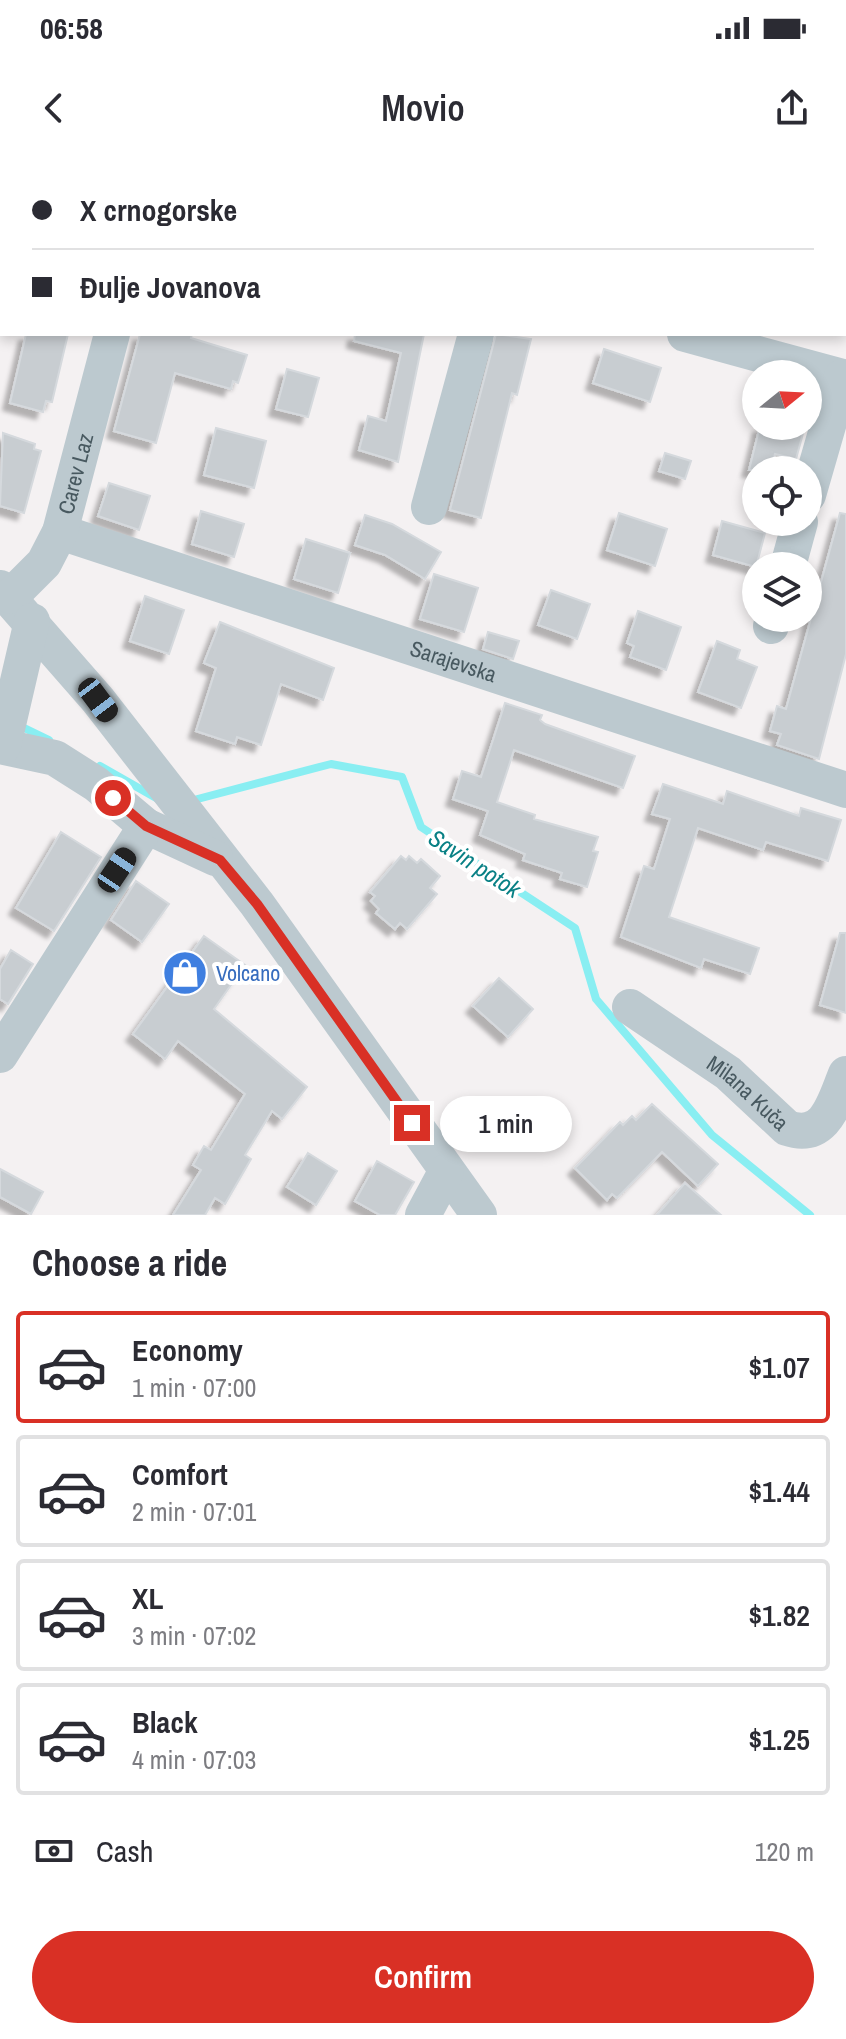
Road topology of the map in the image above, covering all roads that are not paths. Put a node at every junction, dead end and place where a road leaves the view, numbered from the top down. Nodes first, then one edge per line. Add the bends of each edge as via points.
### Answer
1 (111, 336) edge
2 (475, 336) edge
3 (692, 336) edge
4 (844, 378) edge
5 (820, 456) edge
6 (429, 507) dead end
7 (60, 532) junction
8 (14, 602) edge
9 (3, 741) edge
10 (846, 790) edge
11 (146, 826) junction
12 (220, 860) junction
13 (630, 1007) dead end
14 (0, 1055) edge
15 (846, 1074) edge
16 (446, 1172) junction
17 (423, 1215) edge
18 (479, 1215) edge

1 - 7 street, Carev Laz
2 - 6 street
3 - 4 street
4 - 5 street
7 - 8 street, Carev Laz
7 - 10 street, Sarajevska
8 - 9 street via 19,684
8 - 12 street
9 - 11 street via 55,758
11 - 12 street
11 - 14 street
12 - 16 street via 257,904
13 - 15 street, Milana Kuča via 717,1065 787,1128 820,1126
16 - 17 street
16 - 18 street

